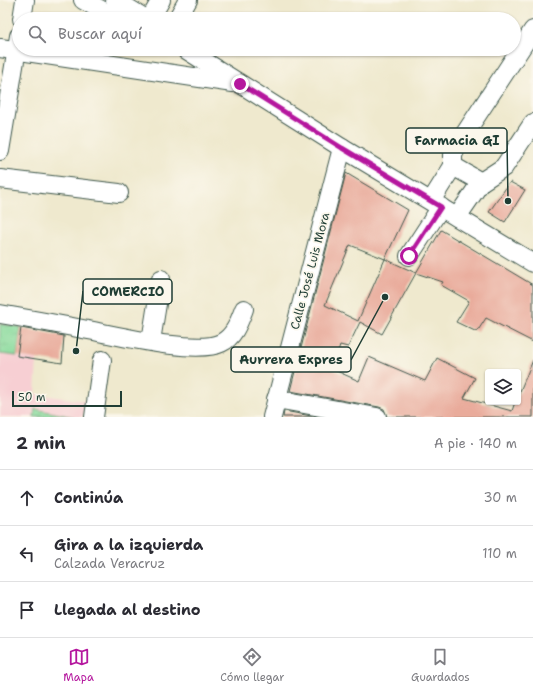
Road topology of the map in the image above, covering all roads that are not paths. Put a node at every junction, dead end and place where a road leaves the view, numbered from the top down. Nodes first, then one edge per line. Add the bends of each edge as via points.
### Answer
1 (25, 0) edge
2 (83, 0) edge
3 (115, 0) edge
4 (161, 0) edge
5 (188, 0) edge
6 (23, 12) edge
7 (105, 12) edge
8 (135, 12) edge
9 (154, 12) edge
10 (181, 12) edge
11 (533, 30) edge
12 (12, 45) edge
13 (521, 48) edge
14 (76, 56) edge
15 (196, 56) edge
16 (516, 56) edge
17 (240, 84) junction
18 (3, 115) edge
19 (533, 123) edge
20 (342, 148) junction
21 (0, 150) edge
22 (453, 166) junction
23 (0, 178) edge
24 (481, 182) junction
25 (119, 193) dead end
26 (436, 204) junction
27 (457, 217) junction
28 (409, 256) dead end
29 (533, 263) edge
30 (160, 280) dead end
31 (244, 309) dead end
32 (0, 314) edge
33 (151, 341) junction
34 (102, 360) dead end
35 (276, 399) junction
36 (94, 417) edge
37 (272, 417) edge
38 (377, 417) edge

1 - 6 street
2 - 7 street
3 - 8 street
4 - 9 street
5 - 10 street
11 - 13 street
12 - 18 street
14 - 17 street
15 - 17 street
16 - 22 street via 458,144 453,155
17 - 20 street
18 - 21 street
19 - 24 street via 504,167
20 - 26 street
20 - 35 street, Calle José Luis Mora
22 - 24 street
22 - 26 street
23 - 25 street
24 - 27 street
26 - 27 street
26 - 28 street
27 - 29 street
30 - 33 street
31 - 33 street via 239,323 230,336 220,343 206,347 187,347
32 - 33 street
34 - 36 street
35 - 37 street, Calle José Luis Mora
35 - 38 street

